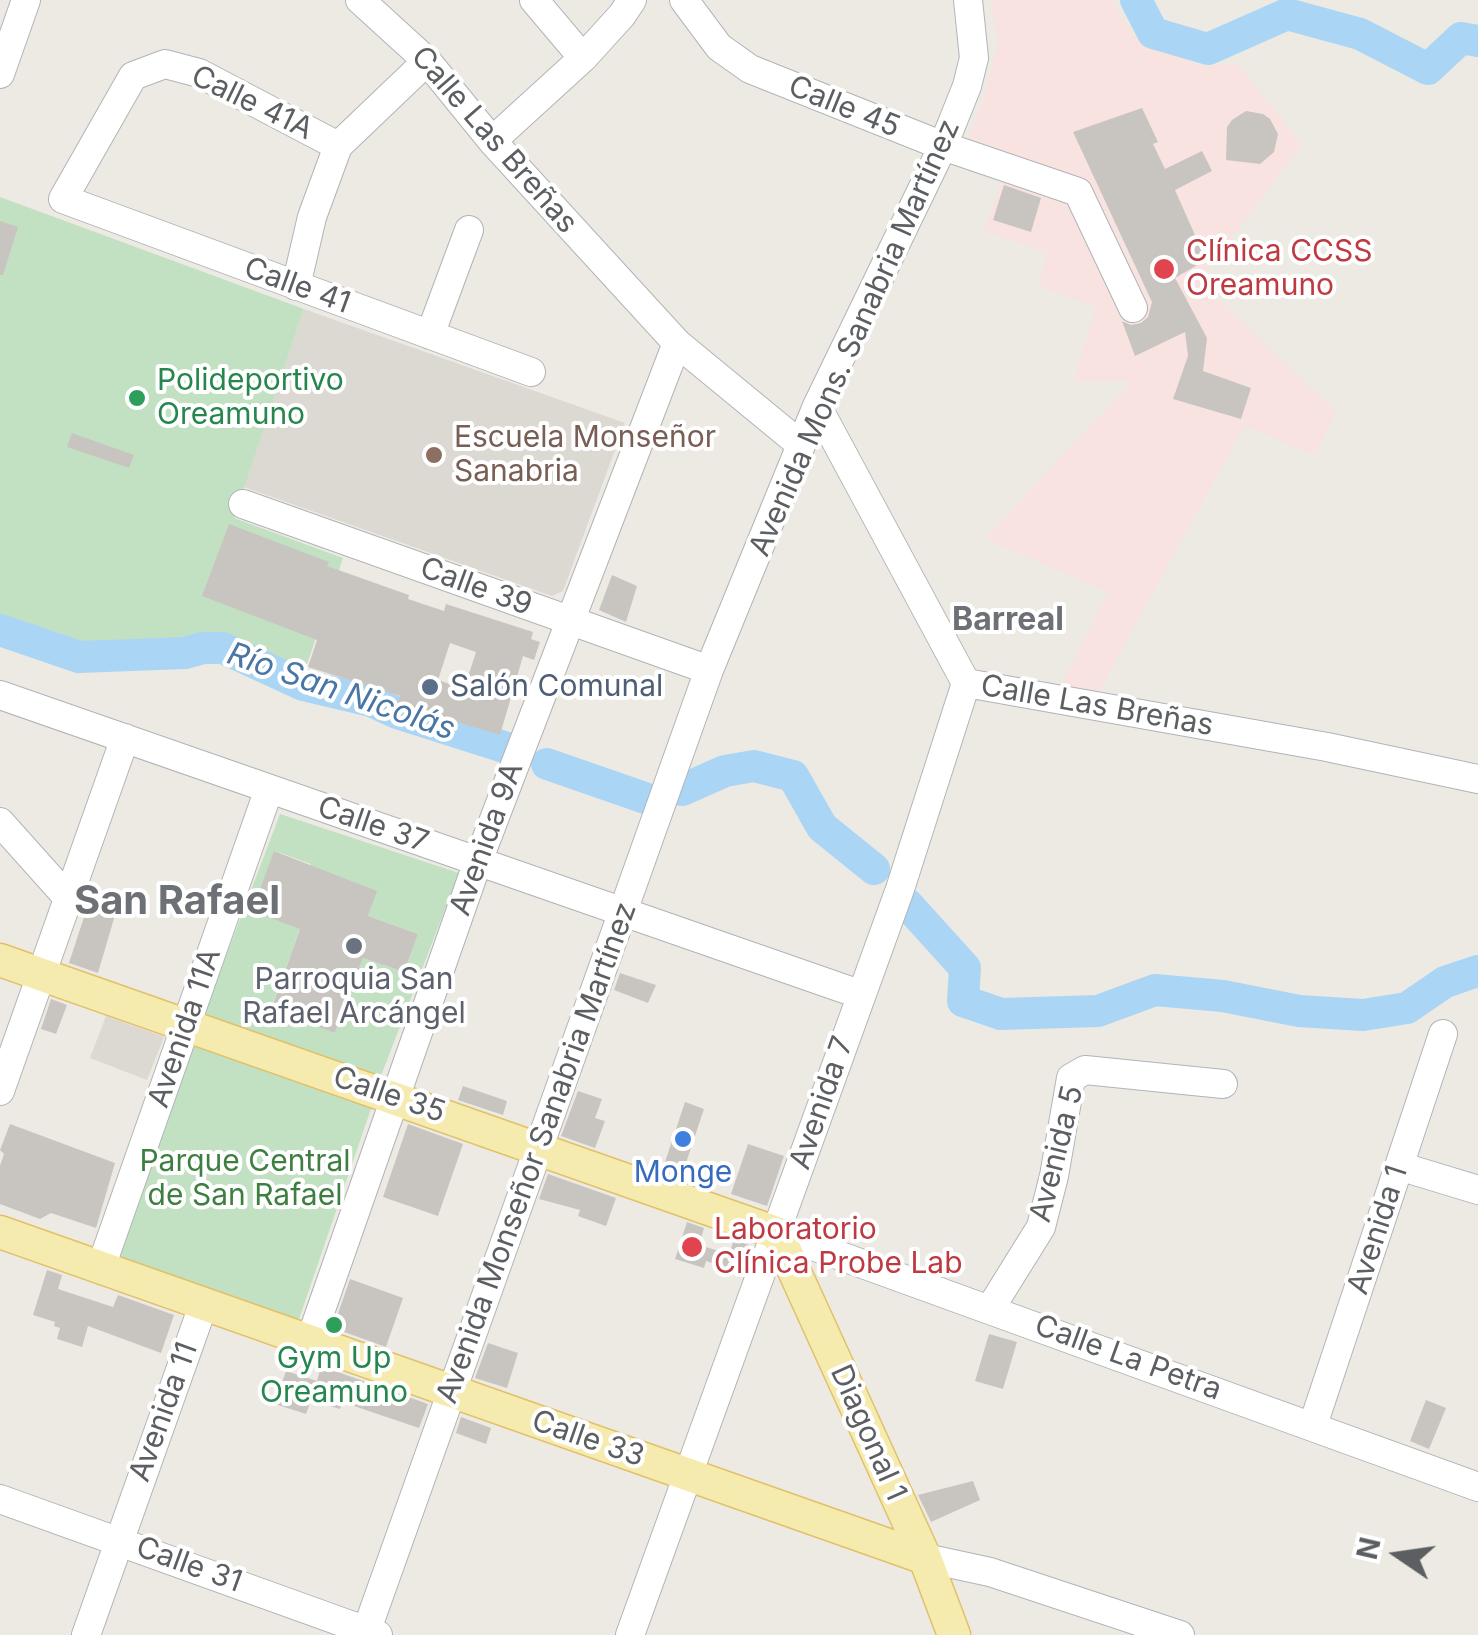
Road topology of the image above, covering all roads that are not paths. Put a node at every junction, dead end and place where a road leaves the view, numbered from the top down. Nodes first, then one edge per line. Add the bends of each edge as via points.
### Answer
1 (26, 0) edge
2 (360, 0) edge
3 (534, 0) edge
4 (632, 0) edge
5 (684, 0) edge
6 (968, 0) edge
7 (583, 58) junction
8 (427, 61) junction
9 (0, 74) edge
10 (492, 141) junction
11 (338, 146) junction
12 (944, 146) junction
13 (63, 200) joint
14 (470, 230) dead end
15 (296, 286) junction
16 (1133, 308) dead end
17 (430, 335) junction
18 (677, 343) junction
19 (531, 372) dead end
20 (817, 406) junction
21 (801, 445) junction
22 (243, 504) dead end
23 (569, 621) junction
24 (709, 670) junction
25 (966, 683) junction
26 (0, 695) edge
27 (125, 738) junction
28 (1478, 778) edge
29 (270, 788) junction
30 (0, 822) edge
31 (478, 861) junction
32 (68, 898) junction
33 (624, 912) junction
34 (0, 960) edge
35 (42, 974) junction
36 (859, 994) junction
37 (186, 1024) junction
38 (1442, 1034) dead end
39 (1223, 1084) dead end
40 (0, 1091) edge
41 (394, 1096) junction
42 (540, 1148) junction
43 (1399, 1166) junction
44 (1478, 1190) edge
45 (0, 1232) edge
46 (777, 1233) junction
47 (101, 1267) junction
48 (204, 1304) junction
49 (990, 1309) junction
50 (310, 1341) junction
51 (452, 1391) junction
52 (1313, 1425) junction
53 (688, 1474) junction
54 (1478, 1487) edge
55 (0, 1499) edge
56 (118, 1539) junction
57 (925, 1558) junction
58 (370, 1634) edge
59 (86, 1635) edge
60 (630, 1635) edge
61 (954, 1635) edge
62 (1180, 1635) edge

1 - 9 street
2 - 8 street, Calle Las Breñas
3 - 7 street
4 - 7 street
5 - 12 street, Calle 45 via 719,47 750,69
6 - 12 street, Avenida Mons. Sanabria Martínez via 974,58
7 - 10 street
8 - 10 street, Calle Las Breñas
8 - 11 street
10 - 18 street, Calle Las Breñas
11 - 13 street, Calle 41A via 199,73 166,64 132,76
11 - 15 street
12 - 16 street, Calle 45 via 1078,192
12 - 20 street, Avenida Mons. Sanabria Martínez
13 - 15 street, Calle 41
14 - 17 street
15 - 17 street, Calle 41
17 - 19 street, Calle 41
18 - 21 street, Calle Las Breñas
18 - 23 street, Avenida 9A
20 - 21 street, Avenida Mons. Sanabria Martínez
20 - 25 street, Calle Las Breñas
21 - 24 street, Avenida Mons. Sanabria Martínez
22 - 23 street, Calle 39
23 - 24 street, Calle 39
23 - 31 street, Avenida 9A
24 - 33 street, Avenida Monseñor Sanabria Martínez
25 - 28 street, Calle Las Breñas
25 - 36 street, Avenida 7
26 - 27 street, Calle 37
27 - 29 street, Calle 37
27 - 32 street
29 - 31 street, Calle 37
29 - 37 street, Avenida 11A
30 - 32 street
31 - 33 street, Calle 37
31 - 41 street, Avenida 9A
32 - 35 street
33 - 36 street, Calle 37
33 - 42 street, Avenida Monseñor Sanabria Martínez
34 - 35 main road, Calle 35
35 - 37 main road, Calle 35
35 - 40 street
36 - 46 street, Avenida 7
37 - 41 main road, Calle 35
37 - 47 street, Avenida 11A
38 - 43 street, Avenida 1
39 - 49 street, Avenida 5 via 1085,1070 1071,1078 1041,1227
41 - 42 main road, Calle 35
41 - 50 street, Avenida 9A
42 - 46 main road, Calle 35
42 - 51 street, Avenida Monseñor Sanabria Martínez
43 - 44 street
43 - 52 street, Avenida 1
45 - 47 main road, Calle 33
46 - 49 street, Calle La Petra
46 - 53 street, Avenida 7
46 - 57 main road, Diagonal 1
47 - 48 main road, Calle 33
48 - 50 main road, Calle 33
48 - 56 street, Avenida 11
49 - 52 street, Calle La Petra
50 - 51 main road, Calle 33
51 - 53 main road, Calle 33
51 - 58 street, Avenida Monseñor Sanabria Martínez
52 - 54 street, Calle La Petra
53 - 57 main road, Calle 33
53 - 60 street, Avenida 7
55 - 56 street, Calle 31
56 - 58 street, Calle 31
56 - 59 street, Avenida 11
57 - 61 main road, Diagonal 1
57 - 62 street, Calle 33 via 990,1572

